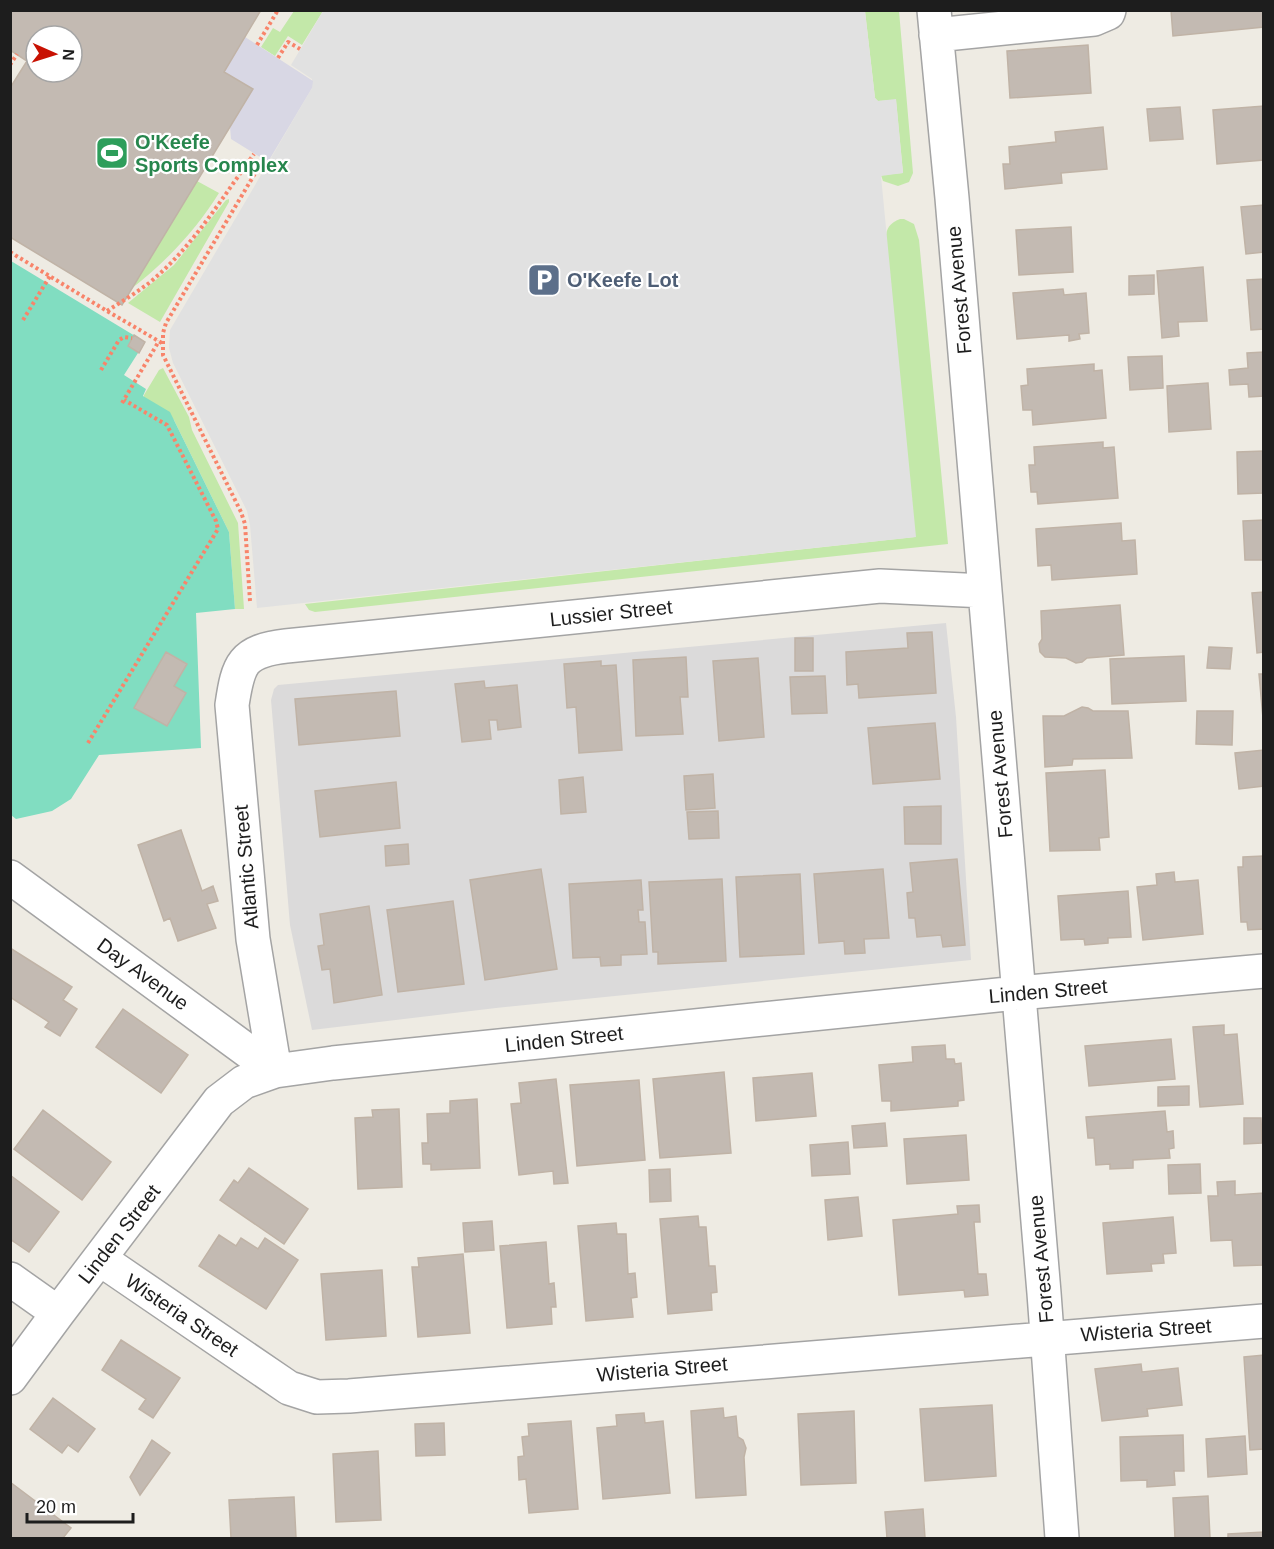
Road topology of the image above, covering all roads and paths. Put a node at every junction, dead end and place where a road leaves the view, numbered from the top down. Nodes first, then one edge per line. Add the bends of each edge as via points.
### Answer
1 (278, 10) edge
2 (1109, 10) edge
3 (935, 23) edge
4 (257, 45) dead end
5 (300, 49) dead end
6 (17, 54) dead end
7 (278, 58) dead end
8 (10, 65) edge
9 (255, 154) dead end
10 (263, 160) dead end
11 (10, 252) edge
12 (50, 276) junction
13 (107, 311) junction
14 (23, 320) dead end
15 (132, 338) dead end
16 (161, 342) junction
17 (101, 369) dead end
18 (985, 591) junction
19 (250, 601) dead end
20 (243, 664) joint
21 (88, 743) dead end
22 (10, 877) edge
23 (1263, 971) edge
24 (1018, 993) junction
25 (275, 1071) junction
26 (100, 1259) junction
27 (10, 1279) edge
28 (58, 1312) junction
29 (1263, 1321) edge
30 (1048, 1337) junction
31 (10, 1378) edge
32 (1062, 1539) edge

1 - 4 path
2 - 3 street via 1094,19
3 - 18 street, Forest Avenue
5 - 7 path via 288,42
6 - 8 path
9 - 13 path via 167,266
10 - 16 path via 166,322
11 - 12 path
12 - 13 path
12 - 14 path
13 - 16 path
15 - 17 path via 119,340
16 - 19 path via 241,512
16 - 21 path via 123,402 167,425 218,529
18 - 20 street, Lussier Street via 880,585 280,646 257,651
18 - 24 street, Forest Avenue
20 - 25 street, Atlantic Street via 235,682 232,705 253,939
22 - 25 street, Day Avenue
23 - 24 street, Linden Street
24 - 25 street, Linden Street
24 - 30 street, Forest Avenue
25 - 26 street, Linden Street via 244,1082 219,1101
26 - 28 street, Linden Street
26 - 30 street, Wisteria Street via 289,1388 317,1397
27 - 28 street
28 - 31 street, Linden Street
29 - 30 street, Wisteria Street
30 - 32 street, Forest Avenue

